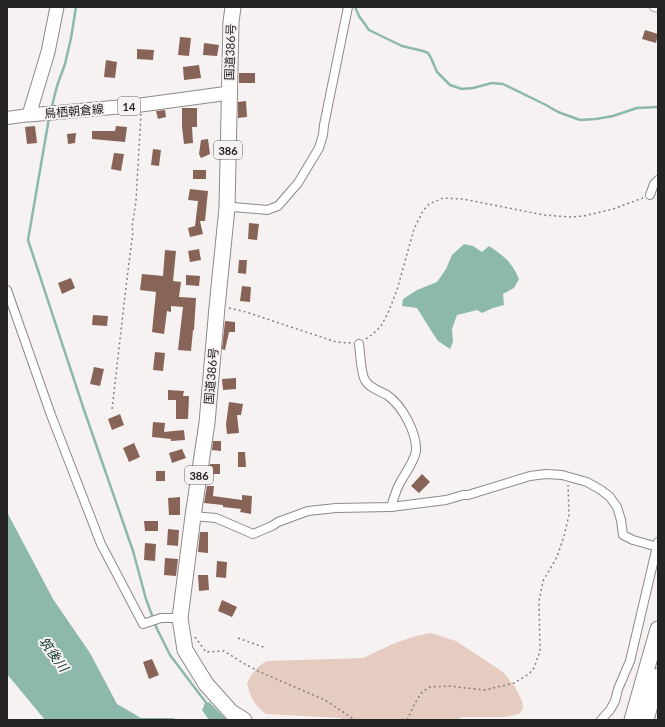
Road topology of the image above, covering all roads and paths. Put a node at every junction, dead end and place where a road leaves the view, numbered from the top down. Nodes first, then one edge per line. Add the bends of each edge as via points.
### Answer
1 (57, 7) edge
2 (233, 7) edge
3 (348, 7) edge
4 (654, 7) edge
5 (658, 8) edge
6 (229, 92) junction
7 (141, 105) junction
8 (29, 115) junction
9 (7, 118) edge
10 (658, 180) edge
11 (650, 195) joint
12 (227, 208) junction
13 (7, 290) edge
14 (217, 306) junction
15 (359, 344) junction
16 (112, 409) dead end
17 (568, 476) junction
18 (391, 507) junction
19 (193, 516) junction
20 (658, 545) edge
21 (180, 618) junction
22 (658, 629) edge
23 (192, 633) dead end
24 (238, 638) dead end
25 (266, 648) dead end
26 (658, 676) edge
27 (610, 710) junction
28 (244, 720) edge
29 (355, 720) edge
30 (407, 720) edge
31 (600, 720) edge
32 (609, 720) edge
33 (632, 720) edge
34 (646, 720) edge

1 - 8 main road, 鳥栖朝倉線 via 48,52
2 - 6 highway, 国道386号 / 386
3 - 12 street via 323,135 319,148 298,183 278,206 266,210
4 - 5 street
6 - 7 main road, 鳥栖朝倉線 / 14
6 - 12 highway, 国道386号 / 386
7 - 8 main road, 鳥栖朝倉線 / 14
7 - 16 path via 136,201
8 - 9 main road
10 - 11 street
11 - 15 path via 613,209 569,217 544,215 464,199 443,198 429,204 414,229 388,313 378,329
12 - 14 highway, 国道386号 / 386
13 - 21 street via 51,415 101,544 143,624 161,618
14 - 15 path via 246,312 336,342
14 - 19 highway, 国道386号 / 386 via 207,422
15 - 18 street via 364,380 396,402 406,415 415,438 416,451 413,461 395,494
17 - 18 street via 530,476 446,500
17 - 20 street via 587,482 610,497 622,520 623,535 633,540
17 - 30 path via 569,515 557,557 543,581 539,601 540,651 534,668 514,683 485,690 430,687 422,692
18 - 19 street via 308,511 253,534 216,518
19 - 21 highway, 国道386号 / 386
20 - 27 street via 630,661
21 - 28 highway, 国道386号 / 386 via 185,650 206,684 231,712
22 - 33 highway
23 - 29 path via 206,652 224,651 260,672 325,700
24 - 25 path
26 - 34 highway
27 - 31 street
27 - 32 street

